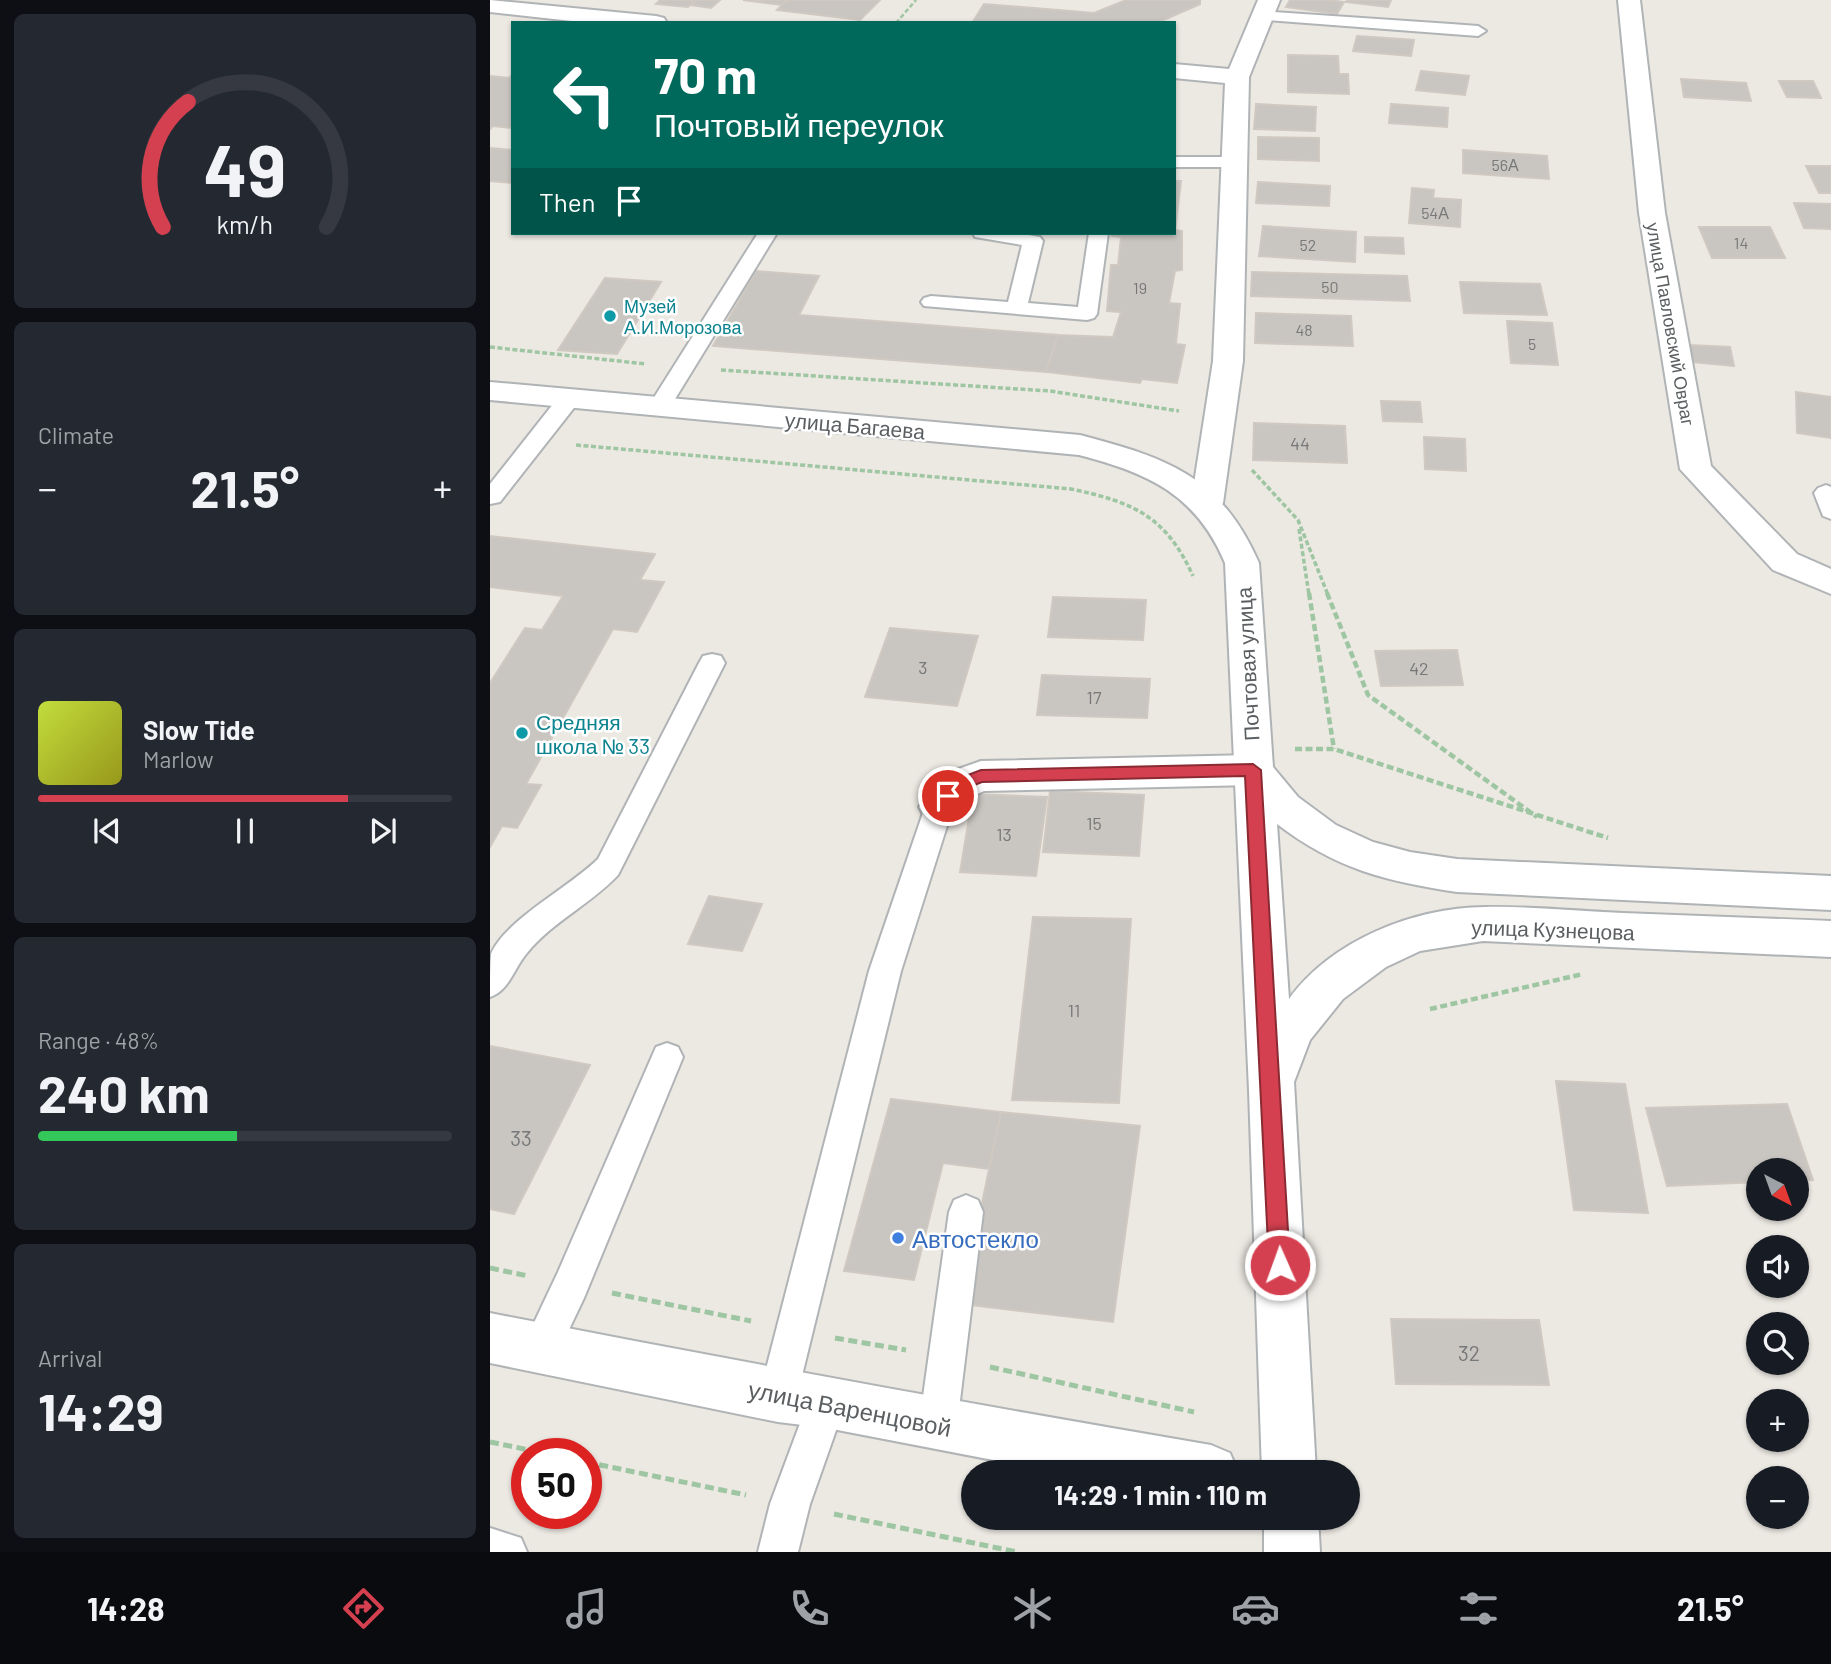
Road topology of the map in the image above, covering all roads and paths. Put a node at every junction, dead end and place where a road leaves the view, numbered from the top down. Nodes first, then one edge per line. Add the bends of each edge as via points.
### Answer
1 (916, 0) edge
2 (1629, 0) edge
3 (490, 6) edge
4 (1264, 8) edge
5 (636, 21) edge
6 (898, 21) edge
7 (1478, 31) dead end
8 (1176, 71) edge
9 (1237, 77) junction
10 (1176, 162) edge
11 (1235, 162) junction
12 (766, 235) edge
13 (995, 235) edge
14 (1099, 235) edge
15 (931, 302) dead end
16 (1016, 310) junction
17 (490, 391) edge
18 (569, 399) junction
19 (659, 407) junction
20 (534, 442) junction
21 (492, 497) dead end
22 (1207, 503) junction
23 (1193, 576) dead end
24 (1831, 582) edge
25 (712, 663) dead end
26 (1253, 770) junction
27 (939, 807) joint
28 (1537, 817) junction
29 (1610, 838) dead end
30 (1831, 893) edge
31 (1831, 939) edge
32 (490, 984) edge
33 (667, 1057) dead end
34 (1272, 1090) junction
35 (966, 1212) dead end
36 (490, 1268) edge
37 (570, 1284) junction
38 (795, 1331) junction
39 (490, 1338) edge
40 (541, 1348) junction
41 (947, 1357) junction
42 (802, 1399) junction
43 (1194, 1412) dead end
44 (939, 1425) junction
45 (490, 1442) edge
46 (511, 1446) edge
47 (1142, 1460) edge
48 (1288, 1460) edge
49 (1291, 1530) edge
50 (490, 1548) edge
51 (507, 1552) edge
52 (778, 1552) edge
53 (1292, 1552) edge

1 - 6 path
2 - 24 street, улица Павловский Овраг via 1652,213 1696,469 1785,562
3 - 5 street
4 - 7 lane via 1351,24
4 - 9 street
8 - 9 street
9 - 11 street
10 - 11 lane
11 - 22 street via 1228,361
12 - 19 lane
13 - 16 lane via 1033,241
14 - 16 lane via 1087,314
15 - 16 lane
17 - 18 street, улица Багаева
18 - 19 street, улица Багаева
18 - 20 lane
19 - 22 street, улица Багаева via 1080,445 1151,466
20 - 21 lane
20 - 23 path via 1071,489 1138,509 1165,527 1183,550
22 - 26 street, Почтовая улица via 1235,541 1242,563
25 - 32 lane via 608,867 588,890 525,934
26 - 27 street via 981,776 958,785
26 - 30 street via 1269,796 1310,828 1359,854 1417,871
26 - 34 street, Почтовая улица
27 - 38 lane via 885,971
28 - 28 path via 1368,695 1298,520 1334,749
28 - 29 path
31 - 34 street, улица Кузнецова via 1483,924 1417,935 1358,962 1310,1005 1278,1061
33 - 37 lane
34 - 48 street, Почтовая улица
35 - 41 lane
36 - 37 path
37 - 38 path
37 - 40 lane
38 - 41 path
38 - 42 lane
39 - 40 street, улица Варенцовой
40 - 42 street, улица Варенцовой
41 - 43 path
41 - 44 lane
42 - 44 street, улица Варенцовой
42 - 52 lane via 790,1504
44 - 47 street, улица Варенцовой
45 - 46 path
49 - 53 street
50 - 51 lane

